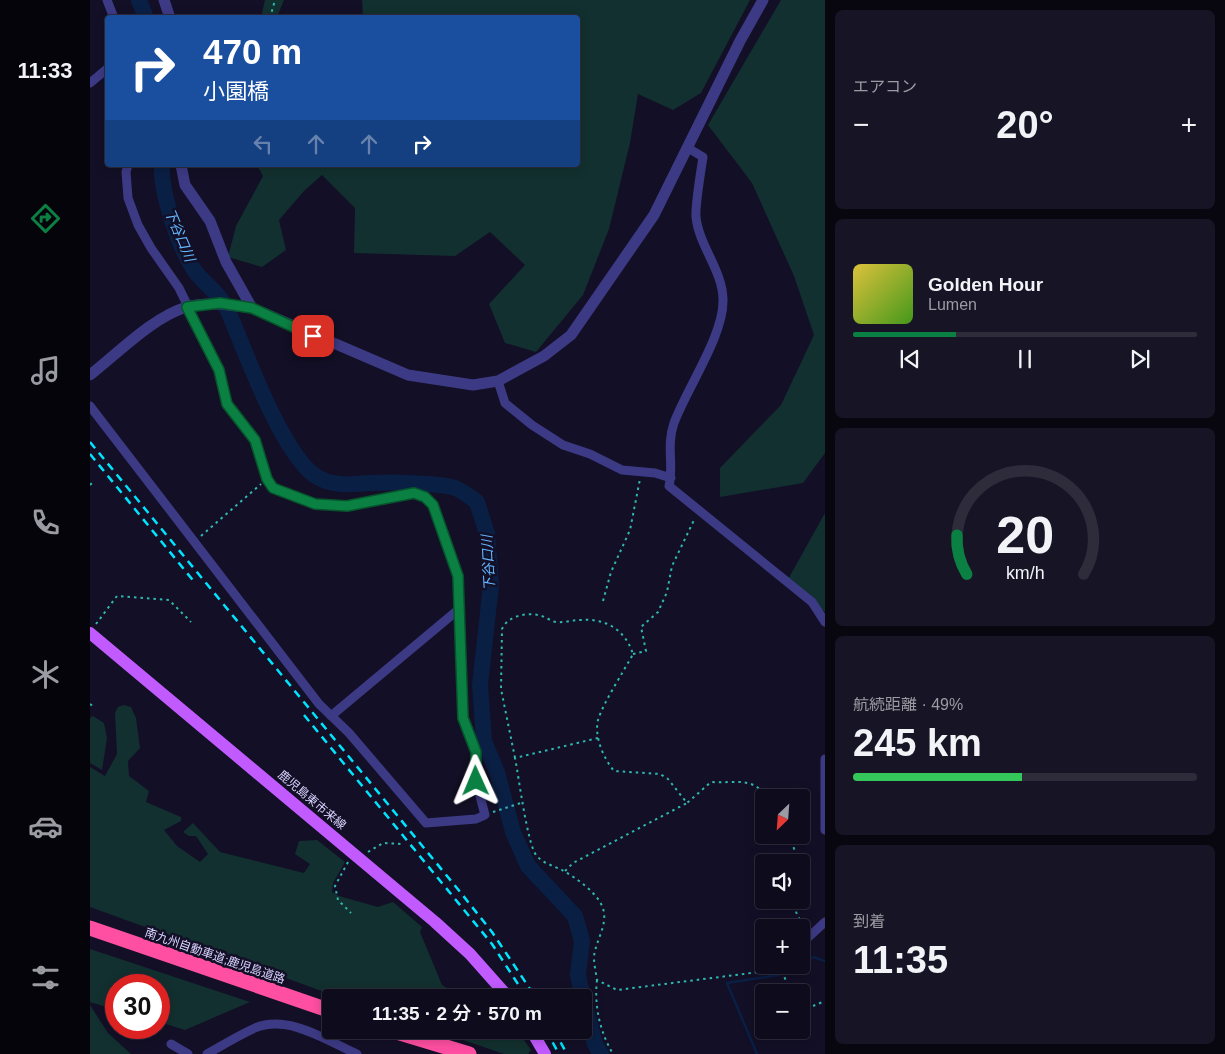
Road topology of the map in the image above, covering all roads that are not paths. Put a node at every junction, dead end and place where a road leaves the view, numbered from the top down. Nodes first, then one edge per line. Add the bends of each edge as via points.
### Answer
1 (107, 0) edge
2 (164, 0) edge
3 (763, 0) edge
4 (113, 15) edge
5 (169, 15) edge
6 (105, 70) edge
7 (90, 83) edge
8 (688, 148) junction
9 (127, 167) edge
10 (181, 167) edge
11 (187, 307) junction
12 (252, 308) junction
13 (90, 375) edge
14 (498, 381) junction
15 (90, 406) edge
16 (671, 478) junction
17 (459, 609) junction
18 (825, 622) edge
19 (93, 629) edge
20 (331, 716) junction
21 (825, 759) edge
22 (825, 830) edge
23 (90, 920) edge
24 (825, 922) edge
25 (90, 928) edge
26 (810, 936) edge
27 (90, 938) edge
28 (233, 979) junction
29 (501, 989) edge
30 (322, 1008) edge
31 (420, 1039) edge
32 (536, 1039) edge
33 (171, 1044) dead end
34 (188, 1054) edge
35 (207, 1054) edge
36 (357, 1054) edge
37 (469, 1054) edge
38 (545, 1054) edge

1 - 4 street
2 - 5 street
3 - 8 street
6 - 7 street
8 - 14 street via 654,215 570,335 544,356
8 - 16 street via 703,157 696,216 724,301 710,348 674,423 669,444
9 - 11 street via 128,198 138,225 179,288
10 - 12 street via 185,185 210,221 226,262
11 - 12 street via 220,303
11 - 13 street via 156,322
11 - 17 street via 219,370 227,404 255,440 273,488 315,504 347,506 414,493 425,497 433,505 458,576
12 - 14 street via 408,376 473,384
14 - 16 street via 505,403 563,445 622,470
15 - 20 street via 168,505 193,543
16 - 18 street via 669,486 812,602
17 - 20 street
17 - 20 street via 463,718 476,752 476,781 484,815 476,819 426,823
19 - 29 main road, 鹿児島東市来線 via 470,954
21 - 22 street
23 - 28 highway via 160,946
24 - 26 street
25 - 28 highway, 南九州自動車道;鹿児島道路
27 - 28 highway
28 - 30 highway, 南九州自動車道;鹿児島道路
31 - 37 highway
32 - 38 main road
33 - 34 street
35 - 36 street via 269,1024 295,1027

